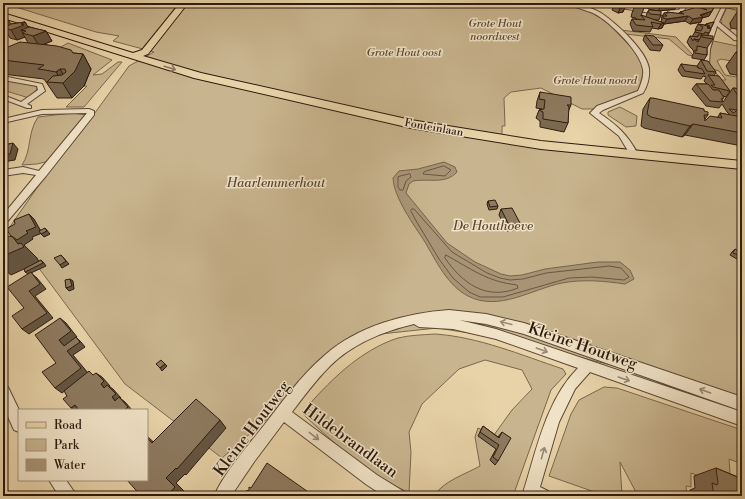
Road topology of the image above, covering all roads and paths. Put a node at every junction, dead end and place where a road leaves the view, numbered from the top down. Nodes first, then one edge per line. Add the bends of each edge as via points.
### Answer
1 (178, 3) edge
2 (184, 3) edge
3 (568, 3) edge
4 (612, 3) edge
5 (687, 3) edge
6 (726, 4) edge
7 (742, 9) edge
8 (3, 10) edge
9 (3, 15) edge
10 (716, 22) junction
11 (728, 32) junction
12 (742, 34) edge
13 (742, 40) edge
14 (136, 54) junction
15 (3, 78) edge
16 (3, 97) edge
17 (22, 104) junction
18 (42, 112) junction
19 (742, 112) edge
20 (3, 121) edge
21 (632, 150) junction
22 (742, 156) edge
23 (742, 165) edge
24 (3, 173) edge
25 (43, 174) junction
26 (3, 221) edge
27 (409, 321) junction
28 (588, 366) junction
29 (3, 392) edge
30 (742, 404) edge
31 (283, 413) junction
32 (742, 419) edge
33 (18, 424) edge
34 (57, 481) edge
35 (535, 494) edge
36 (69, 496) edge
37 (222, 496) edge
38 (398, 496) edge

1 - 14 main road
2 - 14 main road
3 - 21 street via 603,17 636,51 646,67 642,92 600,108 594,113 621,131
4 - 5 street via 610,5 668,13 680,11
6 - 7 street
6 - 10 street
8 - 14 main road
9 - 14 main road
10 - 11 street
10 - 19 street via 706,65
11 - 12 street
11 - 13 street
14 - 21 main road, Fonteinlaan via 198,76 411,124 541,145
15 - 17 street via 40,85 42,91
16 - 17 street
17 - 18 street
18 - 20 street
18 - 25 street via 89,111 91,116
21 - 22 main road, Fonteinlaan
21 - 23 main road, Fonteinlaan
24 - 25 street via 23,170
25 - 26 street
27 -> 28 street, Kleine Houtweg via 453,324 482,330
30 -> 27 street, Kleine Houtweg via 506,323 458,316 431,316
27 - 31 street, Kleine Houtweg via 378,331 334,355 321,366
28 -> 32 street, Kleine Houtweg
35 -> 28 street via 552,420 570,385
29 - 33 street
31 - 37 street, Kleine Houtweg
31 -> 38 street, Hildebrandlaan via 372,480
34 - 36 street

